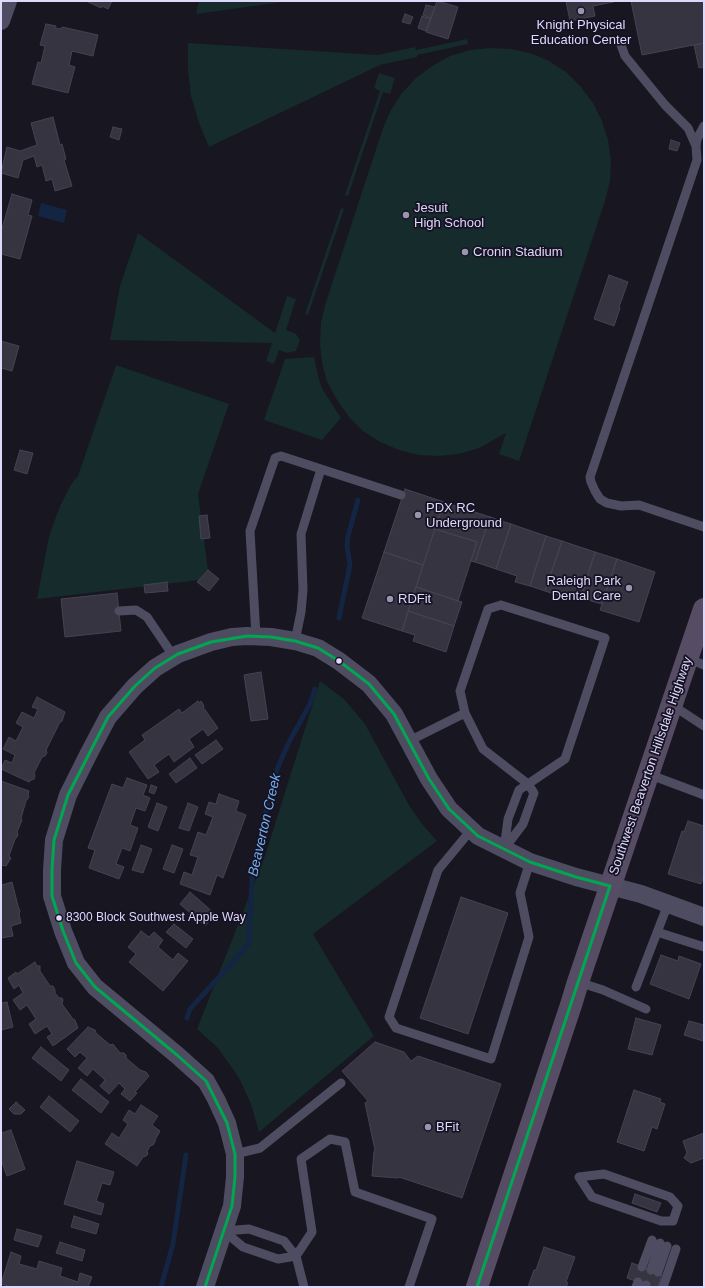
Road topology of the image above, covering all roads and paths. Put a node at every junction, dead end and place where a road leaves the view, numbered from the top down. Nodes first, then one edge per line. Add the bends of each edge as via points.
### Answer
1 (8, 1) edge
2 (1, 21) edge
3 (620, 42) dead end
4 (704, 126) edge
5 (696, 146) junction
6 (321, 469) junction
7 (401, 495) dead end
8 (704, 528) edge
9 (704, 608) edge
10 (119, 611) dead end
11 (256, 636) junction
12 (295, 641) junction
13 (174, 657) junction
14 (696, 662) edge
15 (671, 705) junction
16 (464, 713) junction
17 (704, 726) edge
18 (409, 741) junction
19 (648, 774) junction
20 (528, 784) junction
21 (704, 795) edge
22 (471, 830) junction
23 (504, 850) junction
24 (530, 862) junction
25 (610, 886) junction
26 (668, 904) junction
27 (704, 917) edge
28 (657, 932) junction
29 (704, 947) edge
30 (578, 982) junction
31 (636, 987) dead end
32 (646, 1009) dead end
33 (341, 1083) dead end
34 (235, 1154) junction
35 (579, 1177) joint
36 (224, 1231) junction
37 (664, 1245) junction
38 (296, 1256) junction
39 (205, 1287) edge
40 (304, 1287) edge
41 (409, 1287) edge
42 (477, 1287) edge
43 (663, 1287) edge

1 - 2 street
3 - 5 lane via 625,56 665,105 688,128
4 - 5 lane
5 - 8 lane via 697,160 590,477 595,492 607,503 621,506 639,505
6 - 7 lane
6 - 11 lane via 281,456 275,458 250,531
6 - 12 lane via 301,534 303,590
9 - 14 main road, Southwest Beaverton Hillsdale Highway
10 - 13 lane via 136,610 147,617
11 - 12 street
11 - 13 street via 232,637 211,642
12 - 18 street via 329,654 369,684 394,714
13 - 34 street via 155,668 134,686 108,717 88,755 68,795 54,840 52,896 76,963 95,987 206,1081 227,1124
14 - 15 main road, Southwest Beaverton Hillsdale Highway
15 - 17 lane
15 - 19 main road, Southwest Beaverton Hillsdale Highway
16 - 18 lane
16 - 20 lane via 483,749
16 - 20 lane via 460,692 488,609 501,605 605,638 566,759
18 - 22 street via 429,779 449,809
19 - 21 lane
19 - 25 main road, Southwest Beaverton Hillsdale Highway
20 - 23 lane via 519,790 513,804 508,819
20 - 23 lane via 534,793 523,824
22 - 23 street
22 - 24 lane via 438,870 389,1017 396,1028 491,1059 530,937 520,893
23 - 24 street
24 - 25 street
25 - 26 street
25 - 30 main road, Southwest Beaverton Hillsdale Highway
26 - 27 street
26 - 28 lane
28 - 29 lane
28 - 31 lane
30 - 32 lane
30 - 42 main road, Southwest Beaverton Hillsdale Highway
33 - 34 lane via 260,1148
34 - 36 street via 232,1206
35 - 35 lane via 592,1197 661,1221 673,1221 678,1206 670,1197 604,1174
36 - 38 lane via 243,1247 278,1259
36 - 38 lane via 249,1229 284,1240
36 - 39 street
37 - 37 lane via 651,1270
37 - 43 lane
38 - 40 lane
38 - 41 lane via 312,1232 301,1159 330,1139 345,1142 354,1192 432,1219

